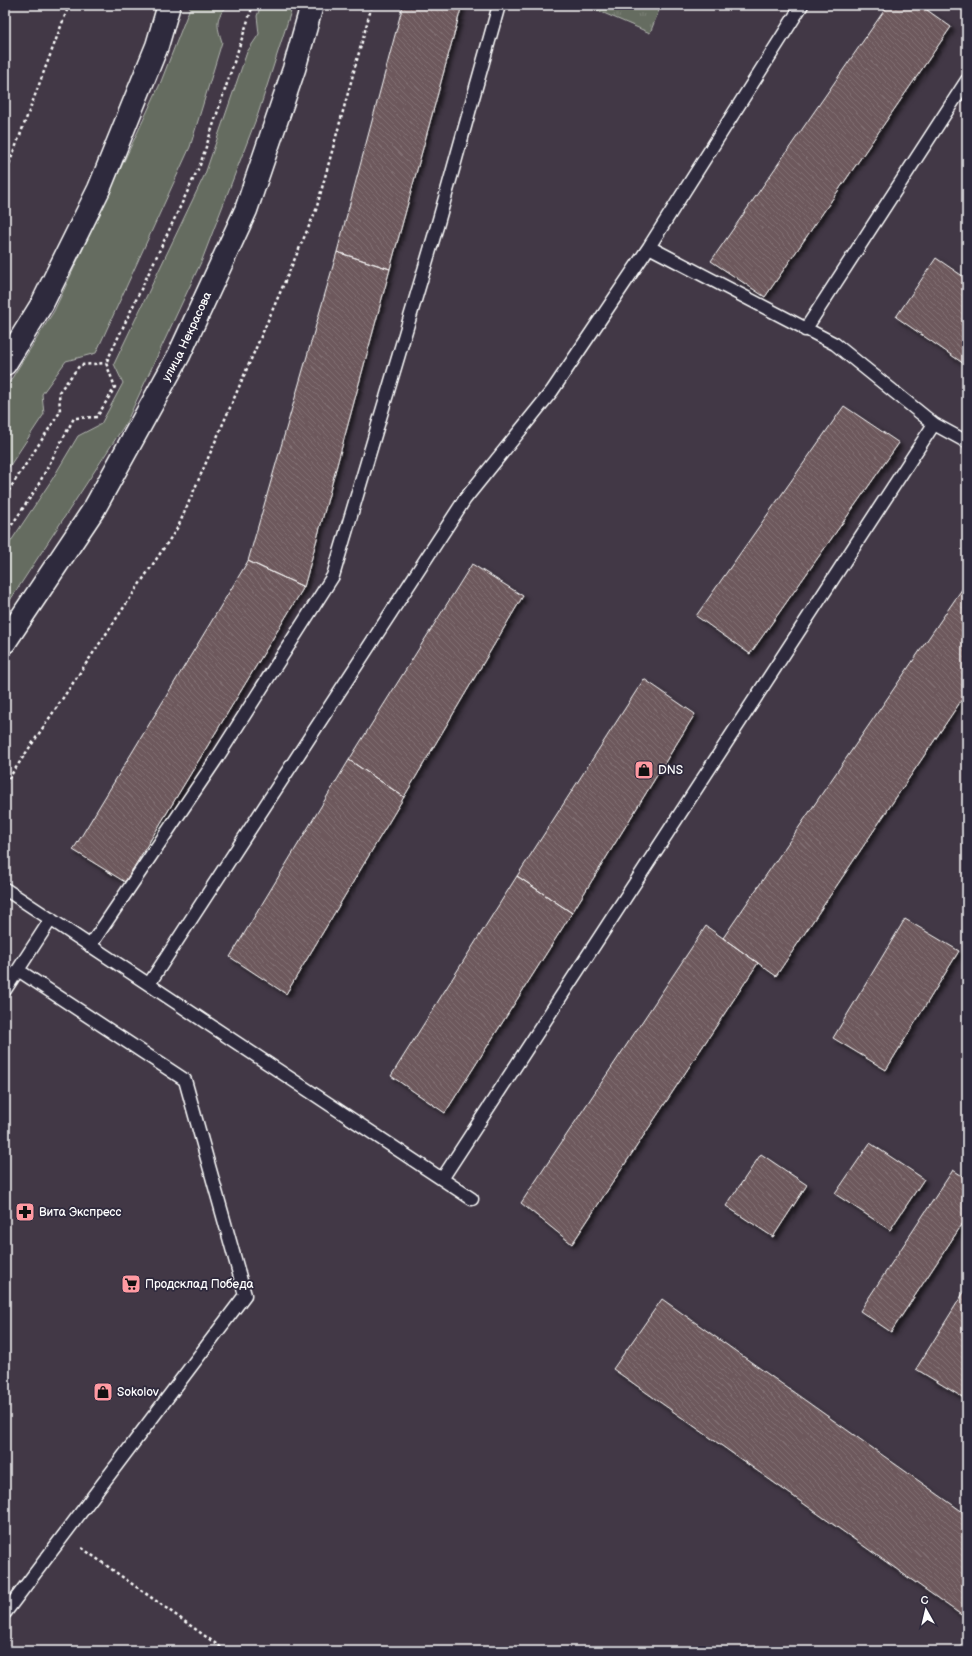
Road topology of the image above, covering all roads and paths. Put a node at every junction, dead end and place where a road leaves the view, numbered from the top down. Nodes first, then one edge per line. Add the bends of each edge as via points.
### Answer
1 (69, 5) edge
2 (169, 5) edge
3 (253, 5) edge
4 (312, 5) edge
5 (372, 5) edge
6 (499, 5) edge
7 (802, 5) edge
8 (967, 80) edge
9 (5, 176) edge
10 (649, 247) junction
11 (805, 330) junction
12 (106, 363) junction
13 (5, 364) edge
14 (934, 424) junction
15 (967, 442) edge
16 (5, 496) edge
17 (5, 536) edge
18 (5, 642) edge
19 (5, 784) edge
20 (5, 889) edge
21 (51, 919) junction
22 (90, 946) junction
23 (18, 970) junction
24 (149, 984) junction
25 (5, 990) edge
26 (442, 1179) junction
27 (472, 1199) dead end
28 (64, 1535) junction
29 (5, 1613) edge
30 (226, 1651) edge

1 - 9 path
2 - 13 main road via 157,46 99,189 42,304
3 - 12 path via 200,165
4 - 18 main road, улица Некрасова via 294,69 246,210 179,355 94,509
5 - 19 path via 316,210 178,527
6 - 22 lane via 436,230 333,576 217,758
7 - 10 lane
8 - 11 lane
10 - 11 lane
10 - 24 lane via 552,391 465,499
11 - 14 lane via 835,344
12 - 16 path via 80,365 59,392 60,412
12 - 17 path via 115,387 97,417 74,418 36,490
14 - 15 lane
14 - 26 lane
20 - 21 lane
21 - 22 lane
21 - 23 lane
22 - 24 lane
23 - 25 lane
23 - 28 lane via 185,1080 245,1295
24 - 26 lane
26 - 27 lane
28 - 29 lane
28 - 30 path

